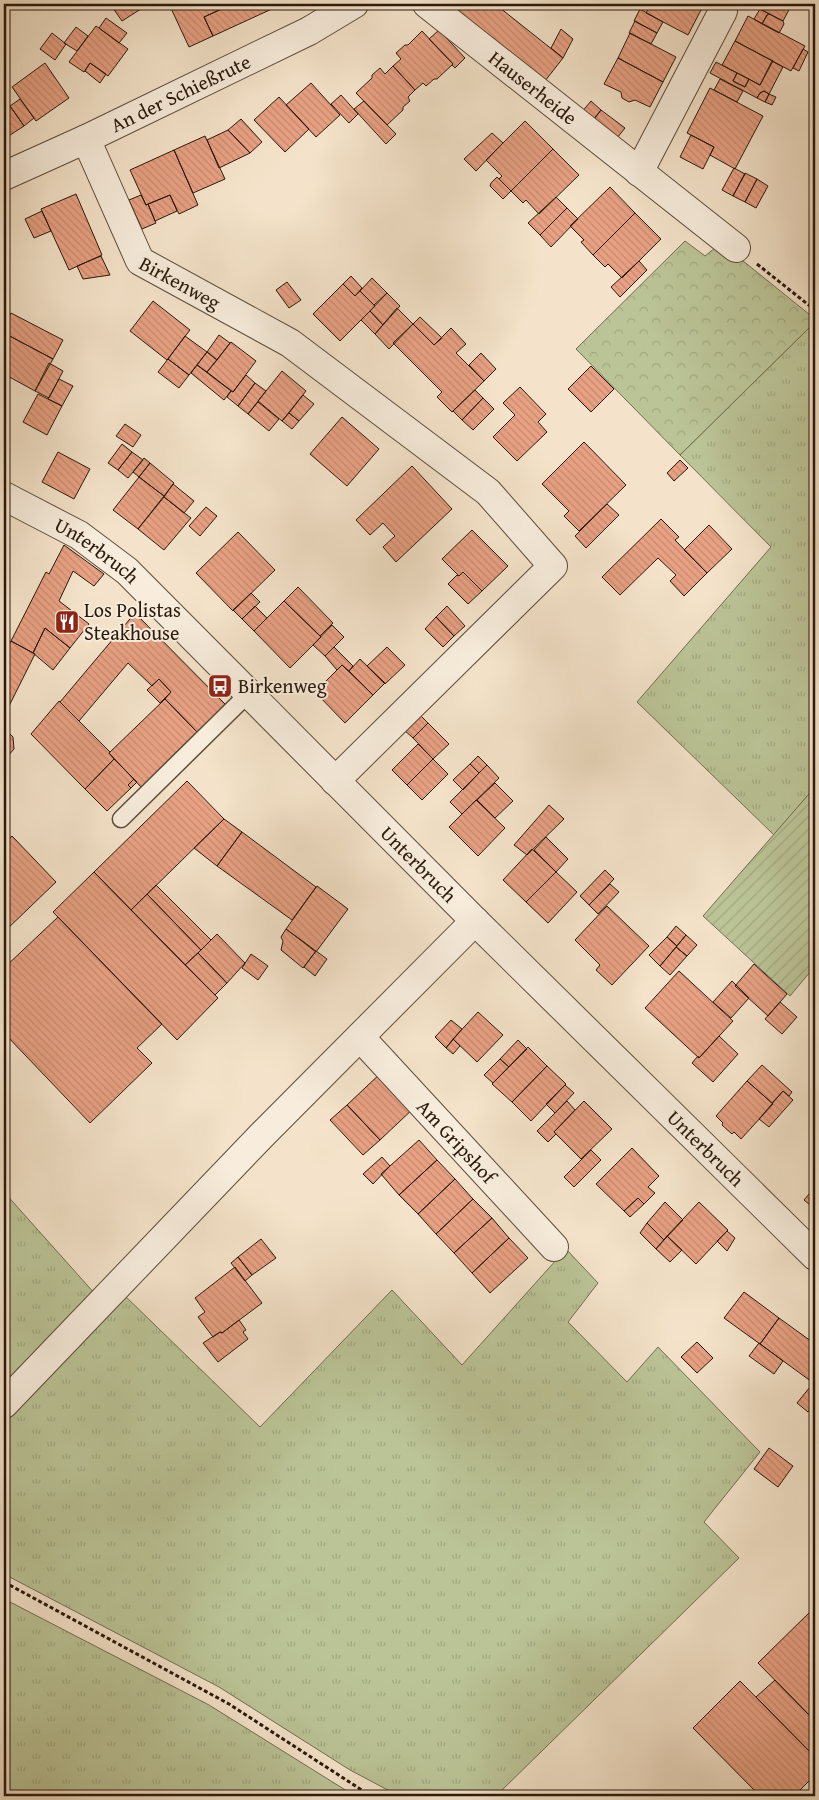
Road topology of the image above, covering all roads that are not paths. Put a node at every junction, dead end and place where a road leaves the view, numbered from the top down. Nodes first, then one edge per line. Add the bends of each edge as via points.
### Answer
1 (354, 4) edge
2 (427, 4) edge
3 (723, 11) dead end
4 (86, 139) junction
5 (639, 172) junction
6 (4, 176) edge
7 (736, 248) road end
8 (4, 496) edge
9 (248, 694) junction
10 (335, 782) junction
11 (121, 819) dead end
12 (475, 921) junction
13 (360, 1037) junction
14 (554, 1247) dead end
15 (815, 1256) edge
16 (4, 1404) edge

1 - 4 street, An der Schießrute via 309,31
2 - 5 street, Hauserheide
3 - 5 street
4 - 6 street, An der Schießrute
4 - 10 street, Birkenweg via 140,261 290,343 488,492 553,566
5 - 7 street, Hauserheide
8 - 9 street, Unterbruch via 79,535 127,571
9 - 10 street, Unterbruch
9 - 11 lane
10 - 12 street, Unterbruch
12 - 13 street
12 - 15 street, Unterbruch
13 - 14 street, Am Gripshof
13 - 16 street

